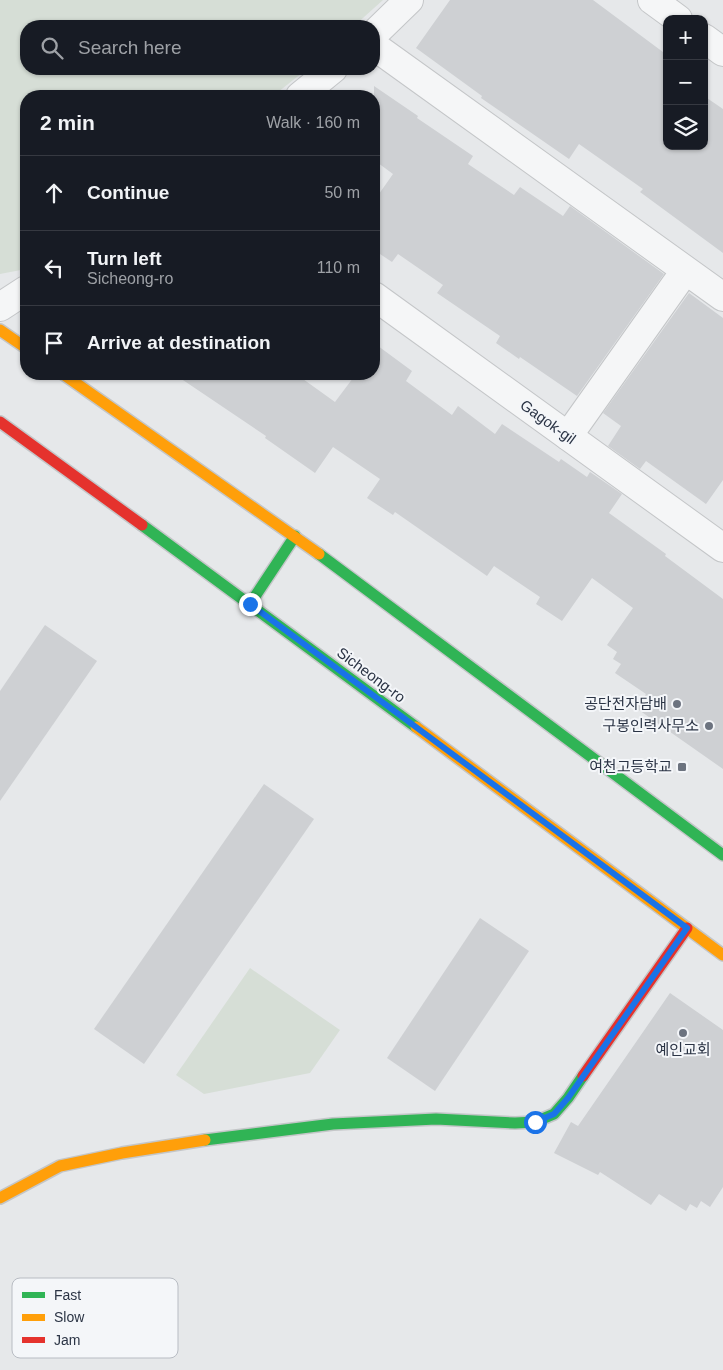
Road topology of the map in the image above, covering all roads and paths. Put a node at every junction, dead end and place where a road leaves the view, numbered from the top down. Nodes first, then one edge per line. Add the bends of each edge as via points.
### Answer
1 (409, 0) edge
2 (652, 0) edge
3 (673, 15) edge
4 (380, 28) edge
5 (708, 41) edge
6 (380, 50) edge
7 (723, 52) edge
8 (326, 75) edge
9 (307, 90) edge
10 (685, 270) junction
11 (20, 294) edge
12 (723, 297) edge
13 (380, 300) edge
14 (0, 307) edge
15 (0, 330) edge
16 (20, 344) edge
17 (72, 380) edge
18 (0, 422) edge
19 (568, 436) junction
20 (295, 536) junction
21 (723, 548) edge
22 (250, 604) junction
23 (723, 855) edge
24 (687, 928) junction
25 (723, 955) edge
26 (0, 1198) edge

1 - 4 street
2 - 3 street
5 - 7 street
6 - 10 street
8 - 9 street
10 - 12 street
10 - 19 street
11 - 14 street
13 - 19 street, Gagok-gil
15 - 16 street
17 - 20 street
18 - 22 street, Sicheong-ro
19 - 21 street, Gagok-gil
20 - 22 street
20 - 23 street
22 - 24 street, Sicheong-ro
24 - 25 street, Sicheong-ro
24 - 26 street via 568,1098 554,1114 535,1122 386,1120 228,1137 60,1166

